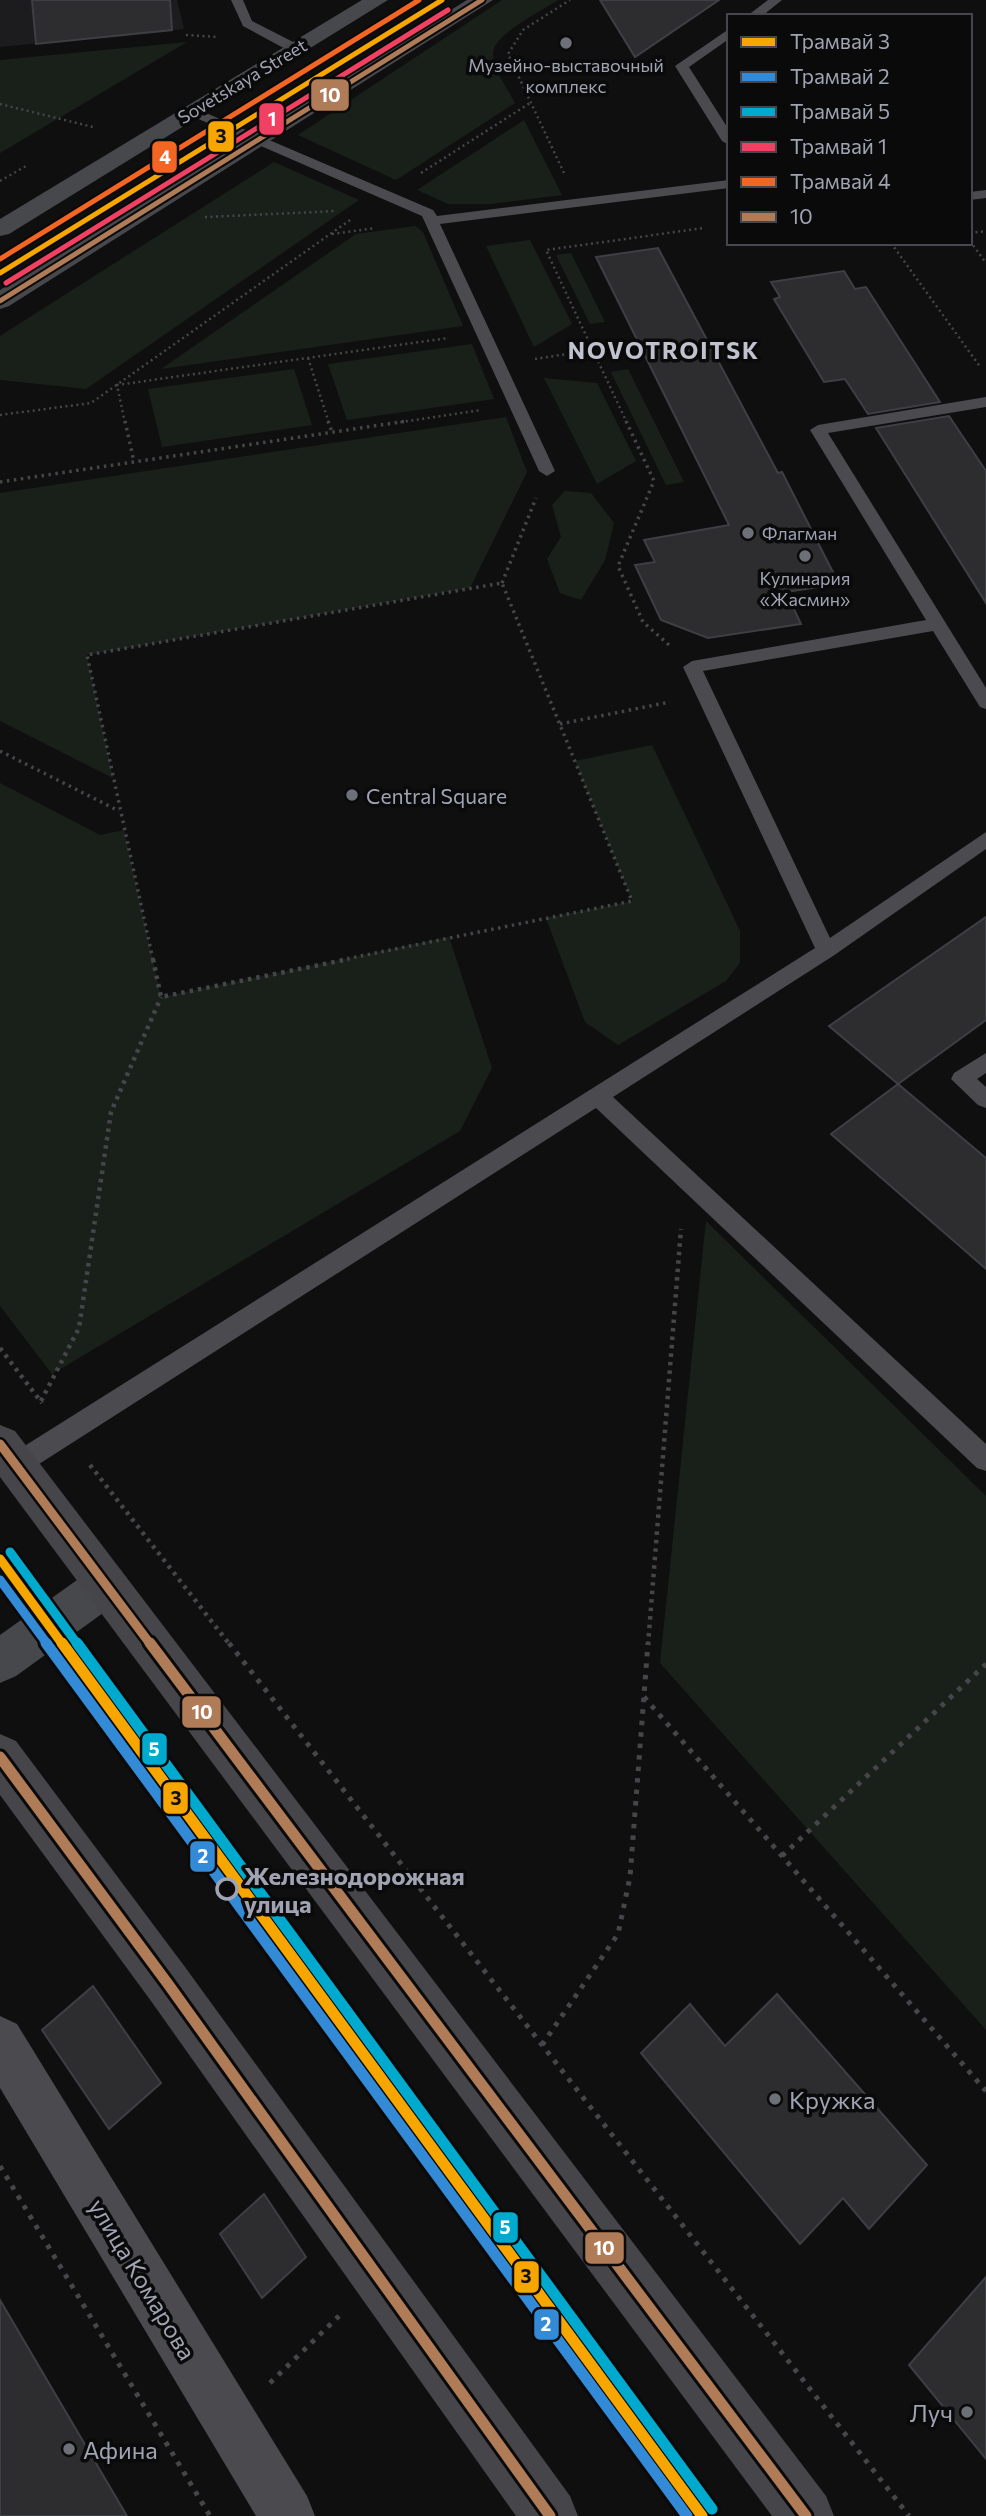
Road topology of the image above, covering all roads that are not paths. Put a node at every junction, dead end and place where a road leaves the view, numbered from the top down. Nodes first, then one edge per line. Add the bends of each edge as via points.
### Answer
1 (237, 0) edge
2 (377, 0) edge
3 (482, 0) edge
4 (776, 0) edge
5 (756, 14) edge
6 (727, 34) edge
7 (296, 49) junction
8 (192, 111) junction
9 (727, 138) edge
10 (260, 140) junction
11 (727, 184) edge
12 (431, 220) junction
13 (0, 229) edge
14 (0, 301) edge
15 (986, 402) edge
16 (547, 471) road end
17 (937, 624) junction
18 (986, 703) edge
19 (986, 839) edge
20 (826, 951) junction
21 (986, 1061) edge
22 (596, 1095) junction
23 (986, 1099) edge
24 (8, 1454) edge
25 (986, 1460) edge
26 (106, 1585) junction
27 (0, 1661) edge
28 (0, 1756) edge
29 (0, 2041) edge
30 (287, 2516) edge
31 (550, 2516) edge
32 (806, 2516) edge

1 - 7 lane via 247,23
2 - 7 main road, Sovetskaya Street
3 - 10 main road
4 - 5 lane
6 - 9 lane via 682,66
7 - 8 main road, Sovetskaya Street
8 - 10 lane
8 - 13 main road, Sovetskaya Street
10 - 12 lane via 428,213
10 - 14 main road
11 - 12 lane
12 - 16 lane
15 - 17 lane via 818,430
17 - 18 lane
17 - 20 lane via 692,667
19 - 20 lane
20 - 22 lane
21 - 23 lane via 962,1079
22 - 24 lane via 65,1433
22 - 25 lane
24 - 26 main road
26 - 27 main road
26 - 32 main road
28 - 31 main road
29 - 30 street, улица Комарова

